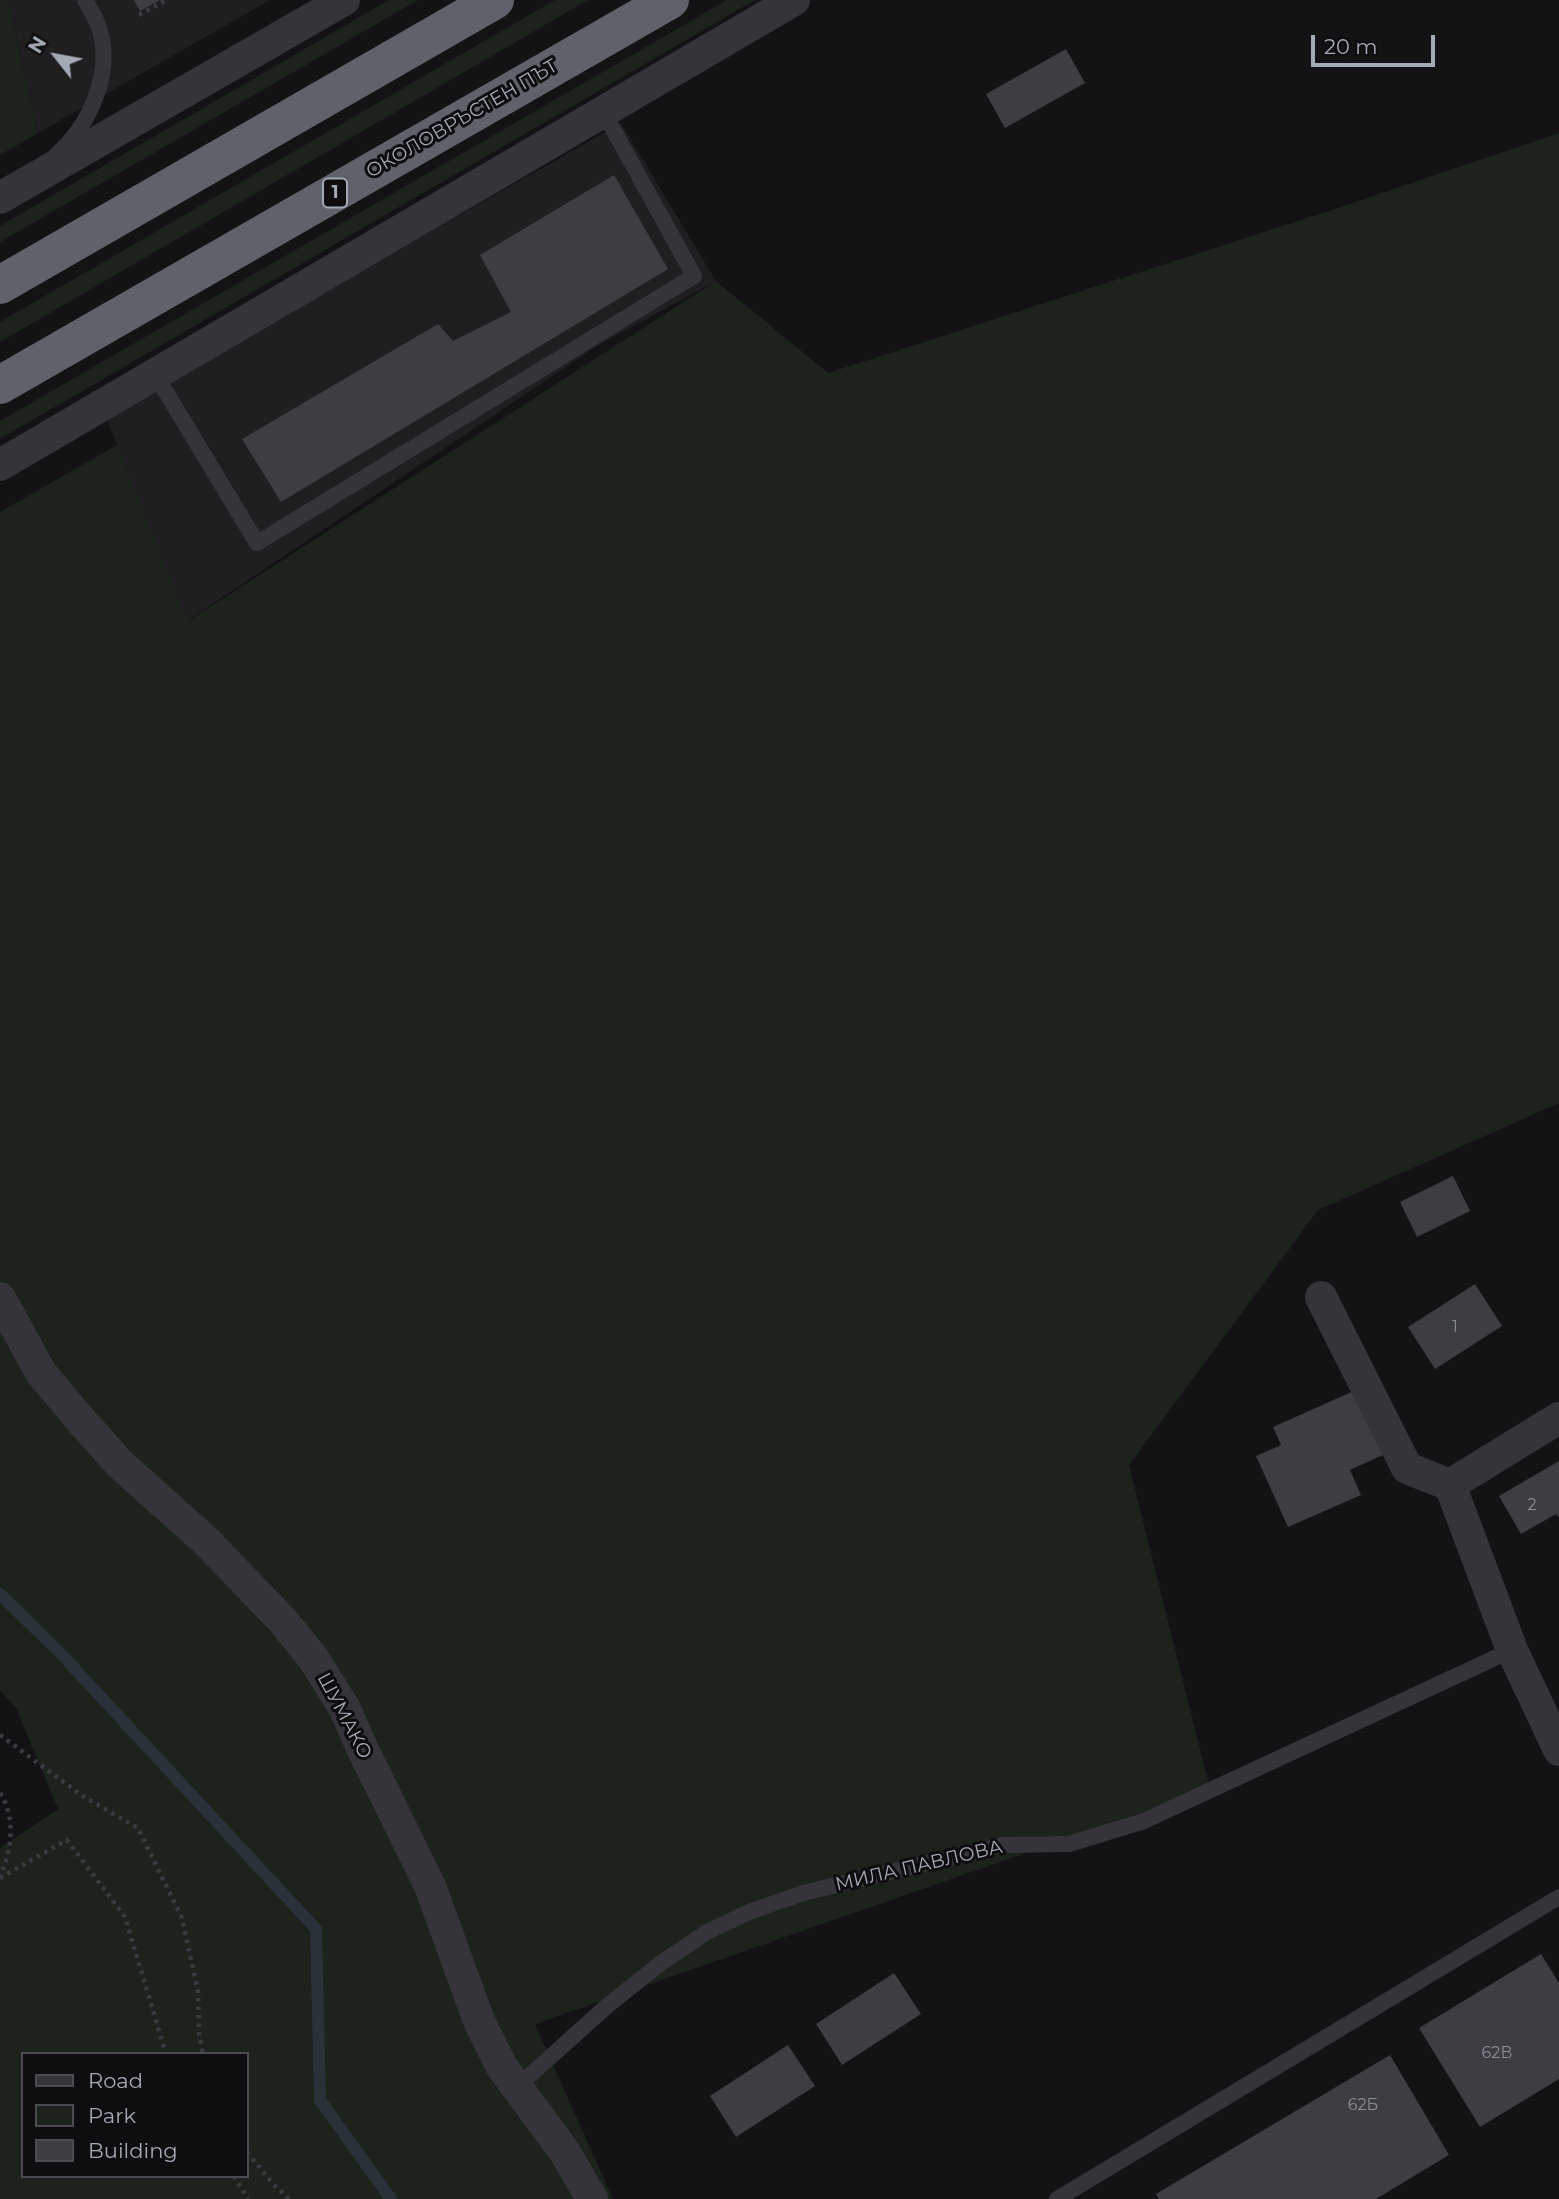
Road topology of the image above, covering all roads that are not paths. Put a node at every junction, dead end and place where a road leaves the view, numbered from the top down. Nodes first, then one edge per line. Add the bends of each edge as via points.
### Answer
1 (85, 0) edge
2 (344, 0) edge
3 (495, 0) edge
4 (670, 0) edge
5 (794, 0) edge
6 (603, 111) junction
7 (8, 193) edge
8 (0, 285) edge
9 (155, 374) junction
10 (0, 386) edge
11 (0, 465) edge
12 (1321, 1297) dead end
13 (0, 1298) edge
14 (1559, 1418) edge
15 (1450, 1485) junction
16 (1512, 1650) junction
17 (1559, 1750) edge
18 (1559, 1897) edge
19 (517, 2087) junction
20 (592, 2199) edge
21 (1058, 2199) edge

1 - 7 lane via 99,26 103,56 87,118 60,151
2 - 7 street
3 - 8 highway
4 - 10 highway, ОКОЛОВРЪСТЕН ПЪТ / 1
5 - 6 street
6 - 9 street
6 - 9 lane via 694,276 257,543
9 - 11 street
12 - 15 street via 1407,1468
13 - 19 street, ШУМАКО via 41,1373 78,1417 120,1464 206,1541 313,1658 345,1709 430,1886 479,2021
14 - 15 street
15 - 16 street
16 - 17 street
16 - 19 lane, МИЛА ПАВЛОВА via 1144,1821 1069,1844 1003,1845 803,1893 749,1912 707,1932 661,1963
18 - 21 lane
19 - 20 street, ШУМАКО

